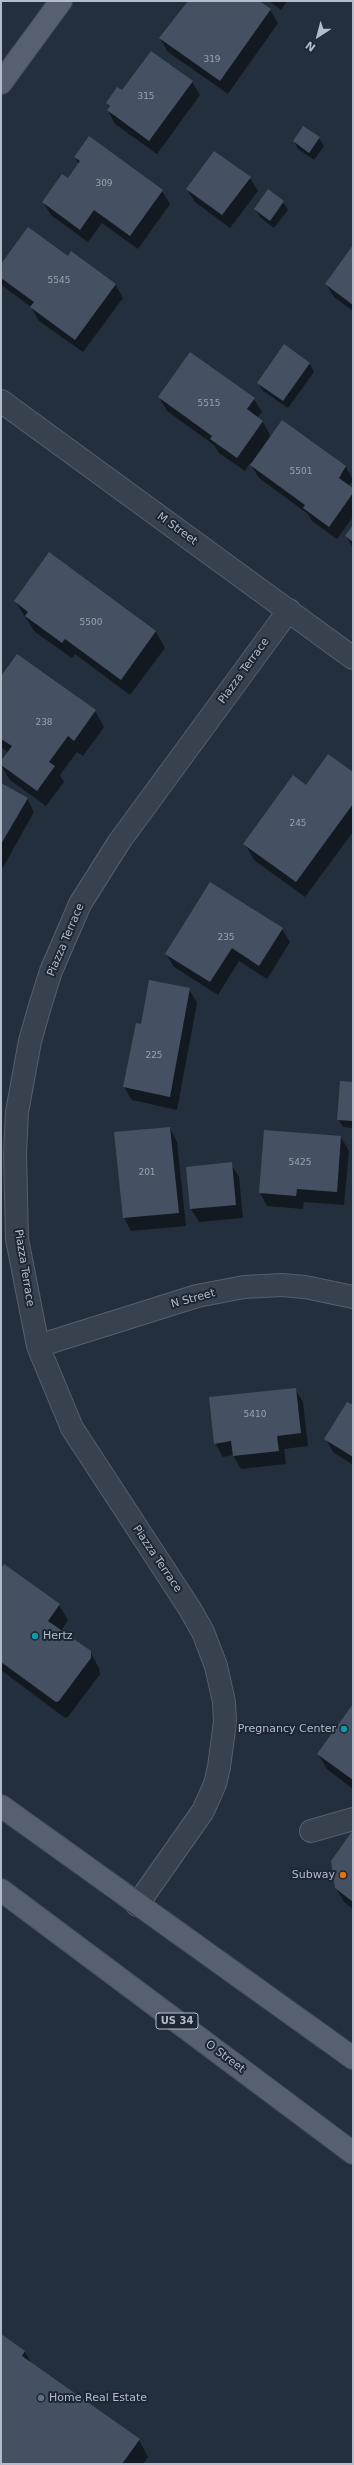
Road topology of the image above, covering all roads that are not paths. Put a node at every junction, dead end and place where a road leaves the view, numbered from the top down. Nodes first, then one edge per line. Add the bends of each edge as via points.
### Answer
1 (61, 1) edge
2 (1, 83) edge
3 (1, 401) edge
4 (289, 610) junction
5 (353, 658) edge
6 (353, 1297) edge
7 (38, 1346) junction
8 (1, 1806) edge
9 (353, 1819) edge
10 (311, 1831) dead end
11 (1, 1890) edge
12 (137, 1905) junction
13 (353, 2058) edge
14 (353, 2153) edge

1 - 2 main road
3 - 4 street, M Street
4 - 5 street, M Street
4 - 7 street, Piazza Terrace via 119,842 80,904 51,971 22,1077 15,1154 17,1239
6 - 7 street, N Street via 305,1287 244,1287 197,1296
7 - 12 street, Piazza Terrace via 72,1428 200,1626 216,1666 224,1702 225,1722 219,1767 203,1811
8 - 12 main road
9 - 10 street
11 - 14 main road, O Street / US 34
12 - 13 main road

